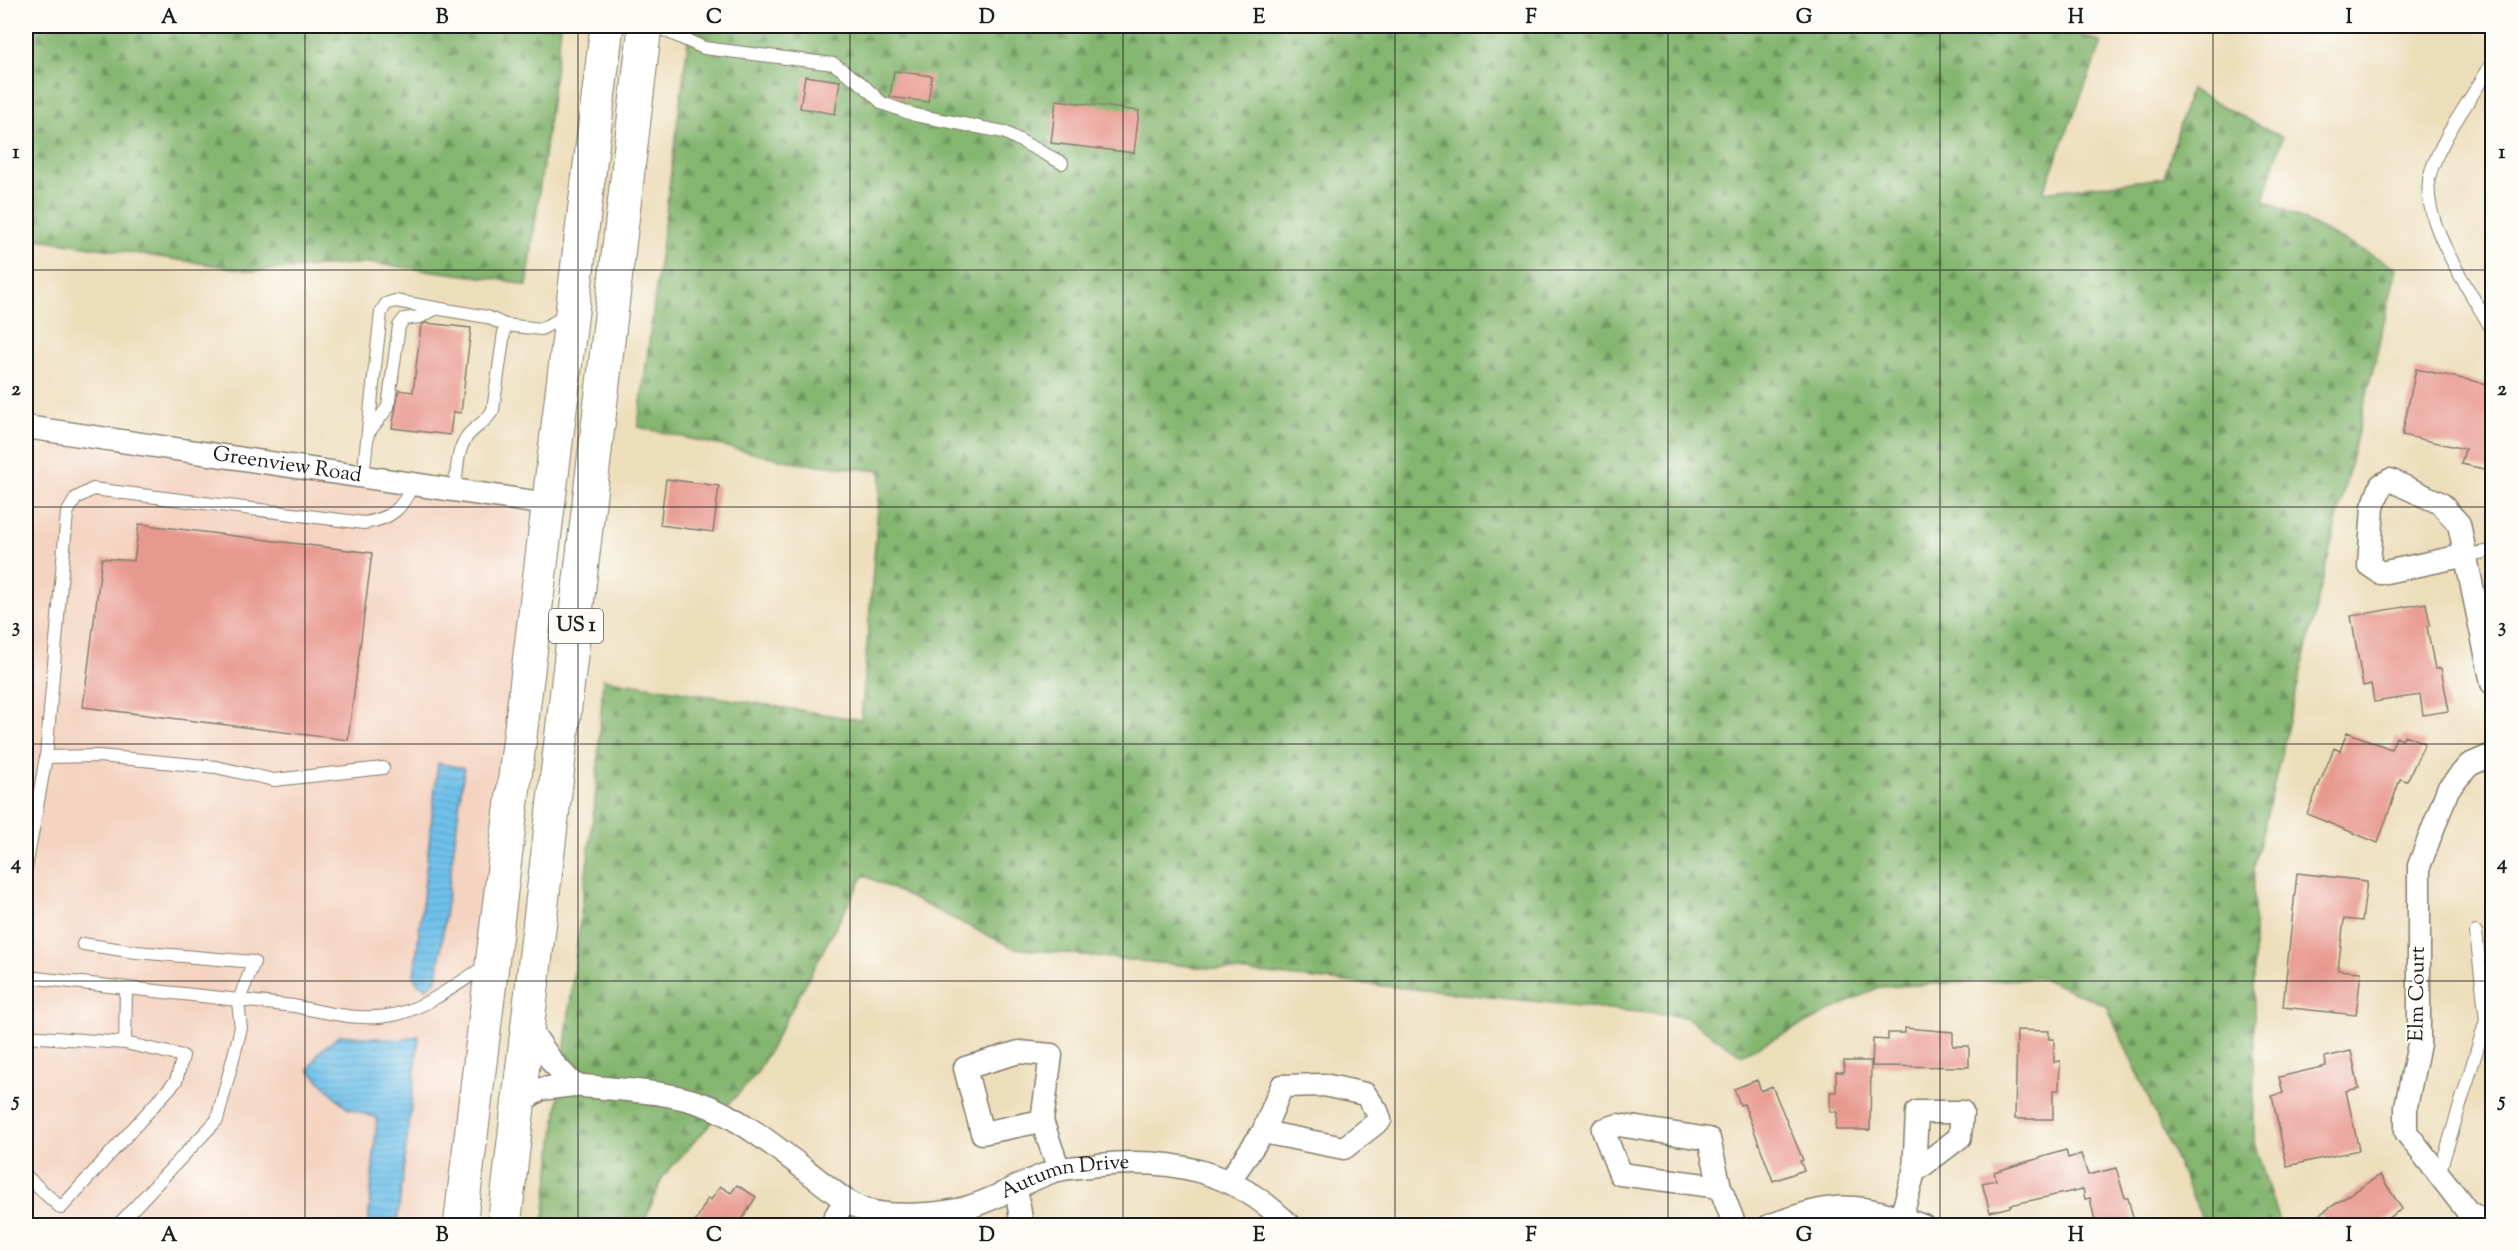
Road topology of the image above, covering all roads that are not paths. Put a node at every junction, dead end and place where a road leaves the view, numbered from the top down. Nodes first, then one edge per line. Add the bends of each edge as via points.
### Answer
1 (607, 26) edge
2 (645, 26) edge
3 (656, 26) edge
4 (2493, 63) edge
5 (1062, 164) dead end
6 (437, 308) junction
7 (572, 312) junction
8 (505, 325) junction
9 (2493, 330) edge
10 (26, 427) edge
11 (368, 433) junction
12 (363, 477) junction
13 (412, 485) junction
14 (455, 491) junction
15 (548, 504) junction
16 (2493, 551) edge
17 (2468, 555) junction
18 (2493, 683) edge
19 (2493, 755) edge
20 (46, 757) junction
21 (383, 768) dead end
22 (26, 868) edge
23 (2476, 932) dead end
24 (83, 944) dead end
25 (493, 961) junction
26 (26, 977) edge
27 (126, 989) junction
28 (238, 1002) junction
29 (2489, 1020) edge
30 (530, 1028) junction
31 (26, 1036) edge
32 (125, 1043) junction
33 (574, 1085) junction
34 (520, 1102) junction
35 (1042, 1121) junction
36 (1263, 1132) junction
37 (1059, 1170) junction
38 (1914, 1172) dead end
39 (2439, 1172) junction
40 (26, 1176) edge
41 (1229, 1181) junction
42 (1016, 1187) junction
43 (1720, 1187) junction
44 (845, 1200) junction
45 (1901, 1218) junction
46 (2492, 1222) edge
47 (1287, 1225) edge
48 (117, 1226) edge
49 (460, 1226) edge
50 (504, 1226) edge
51 (830, 1226) edge
52 (1022, 1226) edge
53 (1735, 1226) edge
54 (1769, 1226) edge
55 (1923, 1226) edge

1 - 7 highway, US 1
2 - 30 highway, US 1
3 - 5 lane via 704,48 834,64 882,103 915,115 1004,132
4 - 9 lane via 2441,150 2431,173 2429,198 2437,228
6 - 8 lane via 486,317
6 - 11 lane via 420,317 404,319 399,326 388,406
6 - 11 lane via 395,301 383,307
7 - 8 lane via 541,329
7 - 15 highway, US 1
8 - 14 lane via 493,410 461,447
10 - 12 street, Greenview Road
11 - 12 lane
12 - 13 street, Greenview Road
13 - 14 street, Greenview Road
13 - 20 lane via 395,513 364,523 93,489 76,498 67,513
14 - 15 street, Greenview Road
15 - 25 highway, US 1
16 - 17 lane
17 - 17 street via 2459,524 2440,503 2390,480 2381,485 2373,507 2369,565 2380,573
17 - 18 street
19 - 39 street, Elm Court via 2469,765 2448,789 2419,866 2419,1044 2406,1106 2406,1132
20 - 21 lane via 98,756 216,767 274,780
20 - 22 lane
23 - 29 lane
24 - 28 lane via 254,962
25 - 28 lane via 437,998 391,1017 355,1018 294,1006
25 - 49 highway, US 1
26 - 27 lane
27 - 28 lane
27 - 32 lane
28 - 48 lane via 241,1028 217,1120
29 - 39 lane
30 - 33 street via 542,1049
30 - 34 highway, US 1
31 - 32 lane
32 - 40 lane via 183,1056 176,1081 61,1208
33 - 34 street, Autumn Drive via 541,1089
33 - 44 street, Autumn Drive via 671,1096 705,1105 729,1116
34 - 50 highway, US 1
35 - 35 street via 982,1133 965,1068 1019,1052 1051,1055
35 - 37 street
36 - 36 street via 1282,1086 1324,1084 1365,1094 1380,1120 1344,1148
36 - 41 street
37 - 41 street, Autumn Drive via 1150,1163 1187,1167
37 - 42 street, Autumn Drive
38 - 45 street
39 - 46 street, Elm Court via 2468,1212
41 - 47 street, Autumn Drive via 1250,1190
42 - 44 street, Autumn Drive via 970,1207 945,1212 901,1214 865,1210
42 - 52 street
43 - 43 street via 1620,1174 1603,1130 1618,1125 1709,1139
43 - 53 street
44 - 51 street
45 - 54 street via 1870,1208 1835,1207
45 - 55 street

